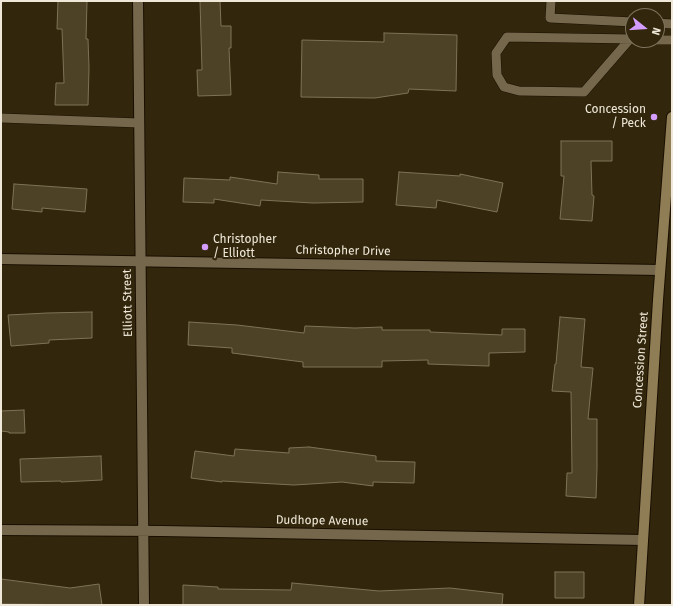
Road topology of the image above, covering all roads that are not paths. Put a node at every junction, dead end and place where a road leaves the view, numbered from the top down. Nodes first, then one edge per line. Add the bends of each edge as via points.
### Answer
1 (138, 1) edge
2 (551, 1) edge
3 (625, 22) edge
4 (631, 39) edge
5 (672, 117) edge
6 (1, 118) edge
7 (139, 123) junction
8 (1, 259) edge
9 (141, 261) junction
10 (660, 270) junction
11 (1, 530) edge
12 (142, 530) junction
13 (643, 540) junction
14 (144, 605) edge
15 (639, 605) edge

1 - 7 street, Elliott Street
2 - 3 lane via 550,18
4 - 4 lane via 507,37 496,53 497,75 504,87 519,91 584,92
5 - 10 main road, Concession Street
6 - 7 lane
7 - 9 street, Elliott Street
8 - 9 street, Christopher Drive
9 - 10 street, Christopher Drive
9 - 12 street, Elliott Street
10 - 13 main road, Concession Street
11 - 12 street, Dudhope Avenue
12 - 13 street, Dudhope Avenue
12 - 14 street, Elliott Street
13 - 15 main road, Concession Street

